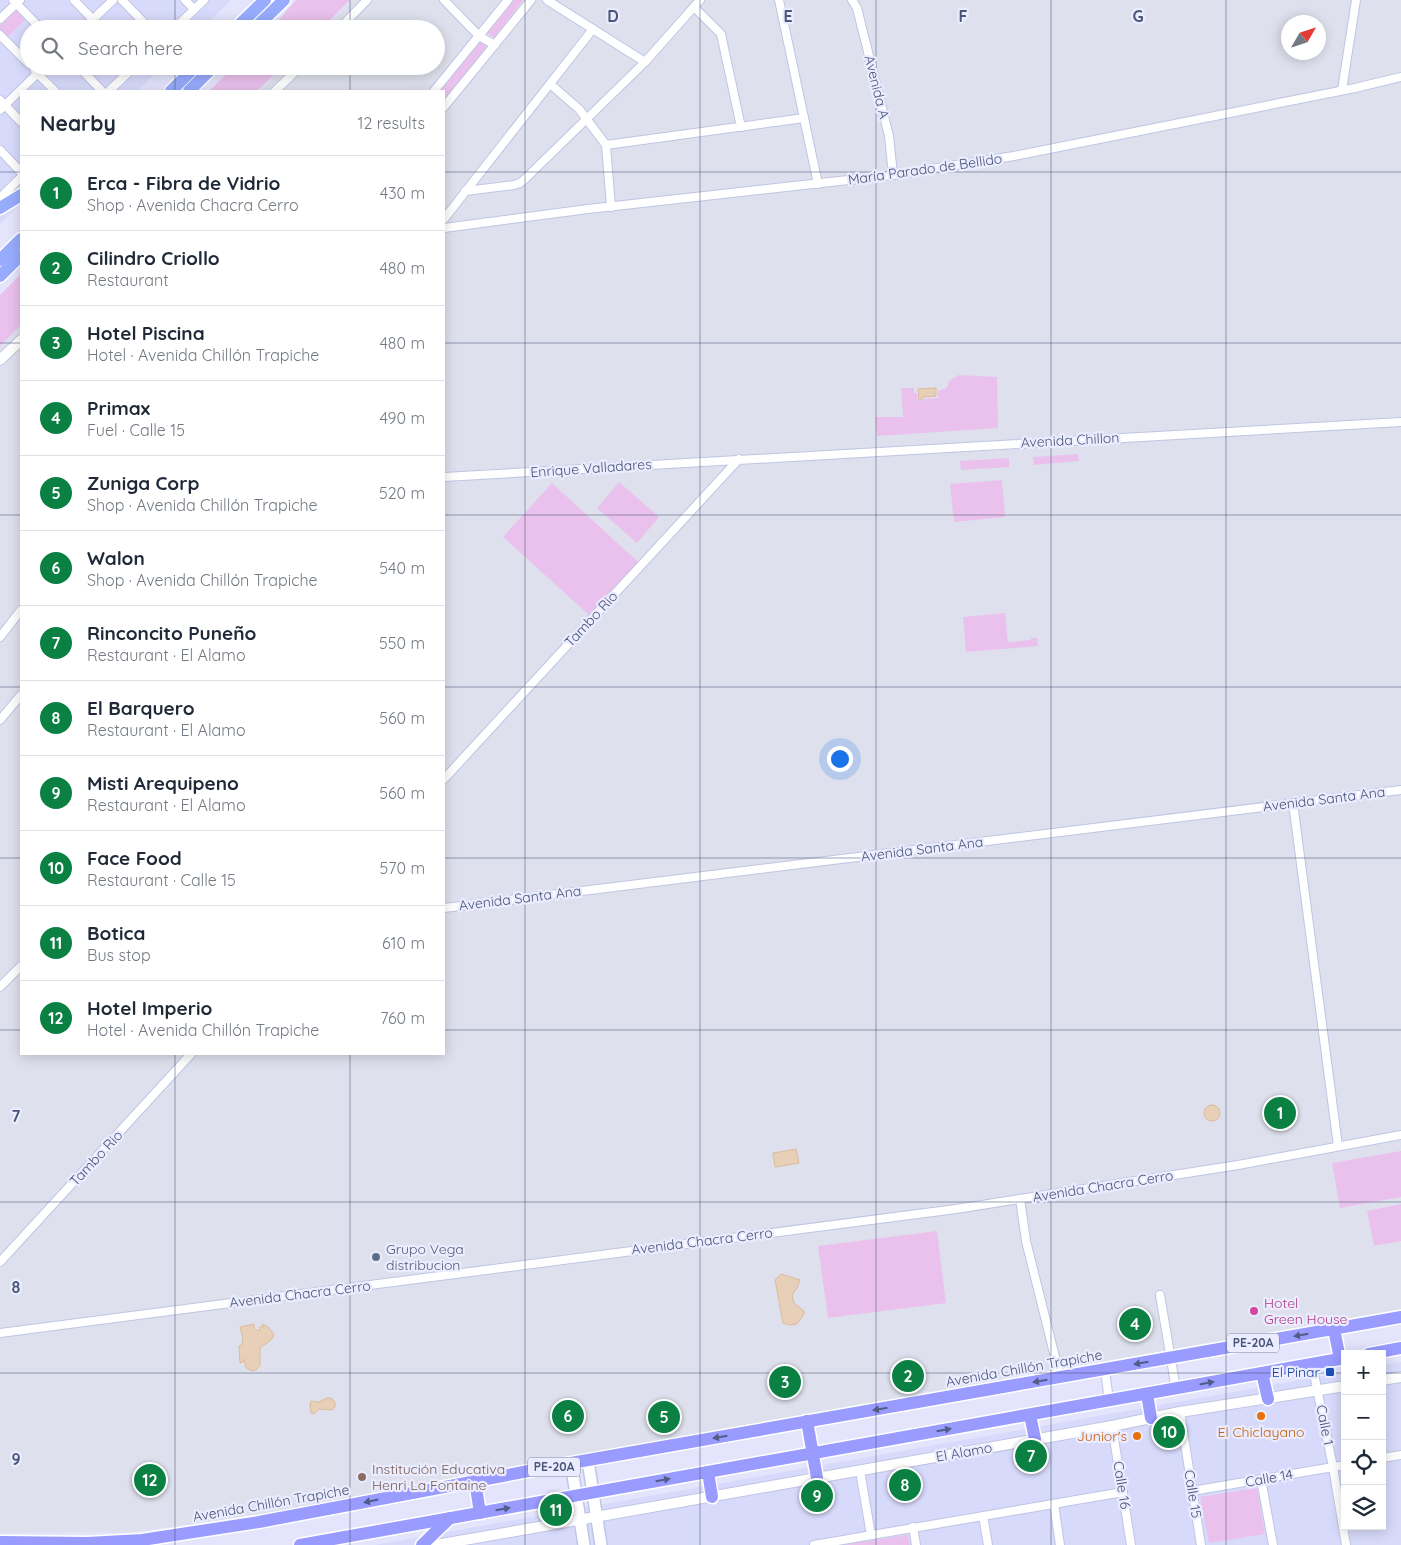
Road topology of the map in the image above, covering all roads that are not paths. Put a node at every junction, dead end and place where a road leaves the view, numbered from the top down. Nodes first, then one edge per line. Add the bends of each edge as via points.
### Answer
1 (74, 0) edge
2 (113, 0) edge
3 (122, 0) edge
4 (185, 0) edge
5 (204, 0) edge
6 (265, 0) edge
7 (284, 0) edge
8 (367, 0) edge
9 (444, 0) edge
10 (508, 0) edge
11 (531, 0) edge
12 (548, 0) edge
13 (779, 0) edge
14 (852, 0) edge
15 (1356, 0) edge
16 (17, 1) edge
17 (697, 3) edge
18 (194, 9) junction
19 (0, 19) edge
20 (93, 19) joint
21 (33, 20) edge
22 (141, 20) edge
23 (183, 20) edge
24 (244, 20) edge
25 (263, 20) edge
26 (347, 20) edge
27 (594, 29) junction
28 (0, 35) edge
29 (479, 36) junction
30 (495, 44) junction
31 (20, 55) edge
32 (645, 62) junction
33 (37, 75) edge
34 (39, 75) edge
35 (87, 75) edge
36 (126, 75) edge
37 (187, 75) edge
38 (205, 75) edge
39 (292, 75) edge
40 (1401, 77) edge
41 (550, 84) junction
42 (54, 90) edge
43 (101, 90) edge
44 (110, 90) edge
45 (172, 90) edge
46 (190, 90) edge
47 (276, 90) edge
48 (435, 90) edge
49 (1342, 90) junction
50 (2, 105) edge
51 (445, 107) edge
52 (804, 118) junction
53 (587, 120) junction
54 (20, 121) edge
55 (741, 127) junction
56 (606, 145) junction
57 (0, 150) edge
58 (20, 171) edge
59 (894, 175) junction
60 (20, 178) edge
61 (818, 184) junction
62 (465, 191) junction
63 (20, 196) edge
64 (0, 198) edge
65 (611, 207) junction
66 (0, 208) edge
67 (445, 218) edge
68 (445, 228) edge
69 (20, 239) edge
70 (20, 256) edge
71 (0, 260) edge
72 (0, 276) edge
73 (20, 341) edge
74 (0, 360) edge
75 (1401, 422) edge
76 (739, 459) junction
77 (445, 477) edge
78 (20, 611) edge
79 (0, 638) edge
80 (20, 696) edge
81 (0, 720) edge
82 (445, 778) edge
83 (1401, 790) edge
84 (1293, 803) junction
85 (445, 908) edge
86 (20, 967) edge
87 (0, 986) edge
88 (190, 1055) edge
89 (1401, 1134) edge
90 (1338, 1146) junction
91 (1020, 1199) junction
92 (0, 1262) edge
93 (1160, 1295) dead end
94 (1401, 1317) edge
95 (1334, 1329) junction
96 (0, 1333) edge
97 (1401, 1348) edge
98 (1386, 1351) edge
99 (1341, 1354) edge
100 (1171, 1358) junction
101 (1341, 1358) edge
102 (1312, 1364) junction
103 (1105, 1370) junction
104 (1262, 1373) junction
105 (1401, 1376) edge
106 (1060, 1378) junction
107 (1386, 1379) edge
108 (1341, 1387) edge
109 (1176, 1389) junction
110 (1318, 1391) junction
111 (1147, 1394) junction
112 (1268, 1398) junction
113 (1109, 1401) junction
114 (1180, 1412) junction
115 (1030, 1415) junction
116 (1151, 1418) junction
117 (807, 1421) junction
118 (1112, 1426) junction
119 (1035, 1439) junction
120 (812, 1453) junction
121 (1401, 1454) edge
122 (1386, 1457) edge
123 (588, 1460) junction
124 (571, 1463) junction
125 (1341, 1466) edge
126 (1333, 1467) junction
127 (860, 1470) junction
128 (708, 1472) junction
129 (817, 1478) junction
130 (1261, 1479) junction
131 (475, 1481) junction
132 (1192, 1491) junction
133 (593, 1492) junction
134 (1123, 1492) junction
135 (576, 1496) junction
136 (712, 1497) junction
137 (1054, 1504) junction
138 (480, 1513) junction
139 (984, 1516) junction
140 (597, 1517) junction
141 (450, 1518) junction
142 (580, 1520) junction
143 (913, 1527) junction
144 (871, 1535) junction
145 (0, 1542) edge
146 (142, 1542) edge
147 (825, 1544) edge
148 (300, 1545) edge
149 (422, 1545) edge
150 (436, 1545) edge
151 (584, 1545) edge
152 (601, 1545) edge
153 (814, 1545) edge
154 (916, 1545) edge
155 (988, 1545) edge
156 (1060, 1545) edge
157 (1131, 1545) edge
158 (1201, 1545) edge
159 (1273, 1545) edge
160 (1346, 1545) edge

1 - 20 street
2 - 20 street
3 - 22 street
4 - 18 street
5 - 18 street
6 - 24 highway
7 - 25 highway
8 - 26 street
9 - 29 street
10 - 29 street
11 - 30 street
12 - 27 street
13 - 52 street
14 - 59 street, Avenida A via 857,8 889,136
15 - 49 street
16 - 19 street
16 - 21 street
17 - 32 street
17 - 55 street via 721,34
18 - 23 street
27 - 32 street
27 - 41 street
28 - 31 street
29 - 30 street
29 - 48 street
30 - 51 street
32 - 53 street
33 - 50 street
34 - 42 street
35 - 43 street
36 - 44 street
37 - 45 highway
38 - 46 highway
39 - 47 street
40 - 49 street, María Parado de Bellido
41 - 53 street
41 - 62 street
49 - 59 street, María Parado de Bellido via 1014,156
50 - 54 street
52 - 55 street
52 - 61 street
53 - 56 street
53 - 62 street via 520,183
55 - 56 street
56 - 65 street
57 - 58 street
59 - 61 street, María Parado de Bellido
60 - 64 street
61 - 65 street, María Parado de Bellido
62 - 67 street
63 - 66 highway
65 - 68 street, María Parado de Bellido
69 - 71 highway
70 - 72 highway
73 - 74 street
75 - 76 street, Avenida Chillon
76 - 77 street, Enrique Valladares
76 - 82 street, Tambo Rio
78 - 79 street
80 - 81 street
83 - 84 street, Avenida Santa Ana
84 - 85 street, Avenida Santa Ana
84 - 90 street
86 - 87 street
88 - 92 street, Tambo Rio
89 - 90 street, Avenida Chacra Cerro
90 - 91 street, Avenida Chacra Cerro
91 - 96 street, Avenida Chacra Cerro
91 - 106 street via 1026,1241
93 - 100 street
94 - 95 main road, Avenida Chillón Trapiche / PE-20A
95 - 99 main road
95 -> 100 main road, Avenida Chillón Trapiche / PE-20A
97 - 98 main road
100 -> 103 main road, Avenida Chillón Trapiche / PE-20A
100 - 109 street
101 - 102 main road, PE-20A
102 - 104 main road, PE-20A
102 - 110 street, Calle 1
103 - 106 main road, Avenida Chillón Trapiche / PE-20A
103 - 113 street
109 -> 104 main road, PE-20A
104 - 112 main road
105 - 107 street
106 -> 117 main road, Avenida Chillón Trapiche / PE-20A
108 - 110 street, El Alamo
109 - 111 main road, PE-20A
110 - 112 street, El Alamo
110 - 126 street, Calle 1
111 - 113 main road, PE-20A
111 - 116 main road
112 - 114 street, El Alamo
113 - 115 main road, PE-20A
114 - 116 street, El Alamo
114 - 132 street, Calle 15
115 - 119 main road
120 -> 115 main road, PE-20A
116 - 118 street, El Alamo
117 - 120 main road
117 -> 123 main road, Avenida Chillón Trapiche / PE-20A
118 - 119 street, El Alamo
118 - 134 street, Calle 16
119 - 127 street, El Alamo
120 - 128 main road, PE-20A
120 - 129 main road
121 - 122 street
123 - 124 main road, Avenida Chillón Trapiche / PE-20A
123 - 133 main road
124 - 131 main road, Avenida Chillón Trapiche / PE-20A
124 - 135 main road
125 - 126 street, Calle 14
126 - 130 street, Calle 14
126 - 160 street, Calle 1
127 - 129 street, El Alamo
127 - 144 street
133 -> 128 main road, PE-20A
128 - 136 main road
129 - 136 street, El Alamo
130 - 132 street, Calle 14
130 - 159 street
131 - 138 main road
131 -> 146 main road, Avenida Chillón Trapiche / PE-20A
132 - 158 street, Calle 15
133 - 135 main road, PE-20A
133 - 140 main road
134 - 137 street
134 - 157 street, Calle 16
138 -> 135 main road, PE-20A
135 - 142 main road
136 - 140 street, El Alamo
137 - 139 street
137 - 156 street
138 - 141 main road, PE-20A
139 - 143 street
139 - 155 street
140 - 142 street, El Alamo
140 - 152 main road
141 - 148 main road, PE-20A
141 - 149 main road
142 - 150 street, El Alamo
142 - 151 main road
143 - 144 street
143 - 154 street
144 - 147 street
145 - 146 main road, Avenida Chillón Trapiche / PE-20A
147 - 153 street

